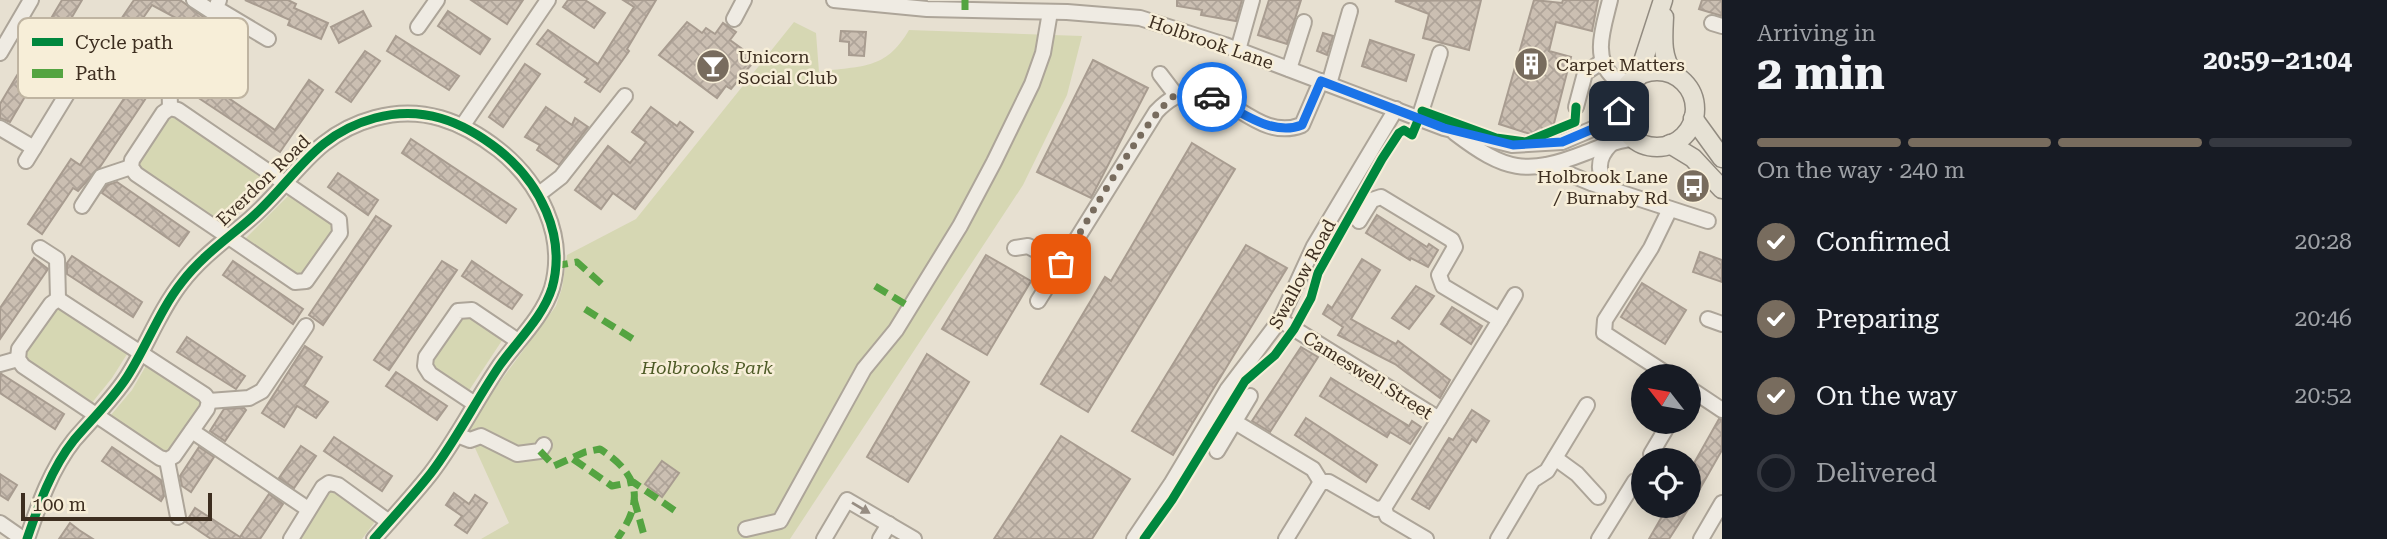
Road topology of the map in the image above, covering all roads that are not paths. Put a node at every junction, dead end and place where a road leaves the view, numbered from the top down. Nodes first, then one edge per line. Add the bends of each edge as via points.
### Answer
1 (32, 0) edge
2 (194, 0) edge
3 (437, 0) edge
4 (548, 0) edge
5 (744, 0) edge
6 (834, 0) edge
7 (1252, 0) edge
8 (1610, 0) edge
9 (1663, 0) edge
10 (217, 7) edge
11 (1117, 7) edge
12 (1350, 11) dead end
13 (1050, 12) junction
14 (21, 18) edge
15 (233, 18) edge
16 (734, 19) dead end
17 (1304, 22) dead end
18 (18, 23) edge
19 (248, 27) edge
20 (418, 27) dead end
21 (268, 39) dead end
22 (1238, 50) junction
23 (0, 53) edge
24 (1440, 53) dead end
25 (1603, 61) junction
26 (1289, 69) junction
27 (1674, 73) junction
28 (1160, 74) dead end
29 (1325, 83) junction
30 (1625, 88) junction
31 (1176, 95) junction
32 (625, 96) dead end
33 (65, 98) edge
34 (170, 98) edge
35 (1576, 107) dead end
36 (170, 108) junction
37 (1396, 109) junction
38 (1419, 118) junction
39 (1693, 118) junction
40 (463, 125) junction
41 (0, 128) edge
42 (1451, 130) junction
43 (1632, 139) junction
44 (1612, 143) junction
45 (1670, 144) junction
46 (34, 148) junction
47 (1722, 158) edge
48 (26, 161) dead end
49 (1547, 165) junction
50 (131, 167) junction
51 (285, 183) junction
52 (1722, 189) edge
53 (1618, 192) junction
54 (539, 194) junction
55 (82, 206) dead end
56 (1670, 209) junction
57 (1359, 221) dead end
58 (1708, 221) dead end
59 (228, 236) junction
60 (40, 248) dead end
61 (1015, 248) dead end
62 (1061, 264) junction
63 (1515, 295) dead end
64 (58, 299) junction
65 (1038, 301) dead end
66 (1280, 320) junction
67 (1500, 320) junction
68 (306, 326) dead end
69 (518, 341) junction
70 (141, 352) junction
71 (18, 359) junction
72 (0, 364) edge
73 (1652, 364) edge
74 (1250, 396) dead end
75 (1701, 396) edge
76 (209, 401) junction
77 (475, 404) junction
78 (1587, 405) dead end
79 (1701, 405) edge
80 (1722, 410) edge
81 (97, 414) junction
82 (1722, 418) edge
83 (1439, 419) junction
84 (1235, 422) junction
85 (192, 431) junction
86 (457, 435) junction
87 (544, 445) dead end
88 (1217, 451) dead end
89 (1555, 458) junction
90 (167, 460) junction
91 (1321, 482) junction
92 (1631, 488) edge
93 (1598, 497) dead end
94 (1722, 503) edge
95 (1384, 508) junction
96 (308, 509) junction
97 (178, 517) dead end
98 (389, 522) junction
99 (0, 523) edge
100 (889, 524) junction
101 (746, 529) dead end
102 (25, 539) edge
103 (291, 539) edge
104 (374, 539) edge
105 (824, 539) edge
106 (880, 539) edge
107 (914, 539) edge
108 (1134, 539) edge
109 (1286, 539) edge
110 (1426, 539) edge
111 (1498, 539) edge
112 (1600, 539) edge
113 (1701, 539) edge

1 - 14 street
2 - 10 street
3 - 20 street
4 - 40 street
5 - 16 street
6 - 13 street, Holbrook Lane via 927,9
7 - 22 street
8 - 25 street via 1601,37
9 - 27 main road via 1663,49
9 - 30 main road
10 - 15 street
11 - 13 street, Holbrook Lane
11 - 22 street, Holbrook Lane
12 - 29 street
13 - 101 street via 1032,84 960,226 896,330 864,369 780,521
17 - 26 street
18 - 23 street
19 - 21 street
22 - 26 street, Holbrook Lane
24 - 38 street
25 - 30 street
25 - 35 street via 1585,74
26 - 29 street, Holbrook Lane
27 - 30 main road via 1655,71
27 - 39 main road via 1692,95
28 - 31 street
29 - 31 street via 1302,125 1287,131 1201,91
29 - 37 street, Holbrook Lane
30 - 42 street, Holbrook Lane via 1609,122 1562,142 1513,145
30 - 43 main road via 1620,122
31 - 62 street via 1156,112
32 - 54 street via 561,177
33 - 46 street
34 - 36 street
36 - 50 street
36 - 51 street
37 - 38 street, Holbrook Lane
37 - 66 street, Swallow Road via 1314,246
38 - 42 street, Holbrook Lane
39 - 45 main road via 1686,133
39 - 47 main road
40 - 51 street, Everdon Road via 418,113 375,118 313,150
40 - 54 street, Everdon Road via 519,165
41 - 46 street
42 - 49 street, Holbrook Lane via 1504,163
43 - 44 street, Holbrook Lane
43 - 45 main road via 1651,147
44 - 49 street, Holbrook Lane
44 - 53 street via 1599,167 1605,182
45 - 52 main road via 1693,158
46 - 48 street
49 - 53 street, Holbrook Lane
50 - 55 street via 101,177
50 - 59 street
51 - 59 street, Everdon Road
51 - 59 street via 342,226 306,281 295,282
53 - 56 street, Holbrook Lane
54 - 69 street, Everdon Road via 552,228 554,273 542,308
56 - 58 street, Holbrook Lane
56 - 73 street via 1605,320 1604,333
57 - 67 street via 1372,200 1381,197 1452,240 1455,247 1439,275 1443,286
59 - 70 street, Everdon Road via 183,279
60 - 64 street via 57,259
61 - 62 street via 1028,246
62 - 65 street
63 - 67 street
64 - 70 street
64 - 71 street via 19,349
66 - 83 street, Cameswell Street
66 - 108 street, Swallow Road via 1227,390
67 - 83 street
68 - 76 street via 262,391 249,398
69 - 77 street, Everdon Road
69 - 77 street via 464,308 426,357 430,374
70 - 76 street
70 - 81 street, Everdon Road
71 - 72 street
71 - 81 street
74 - 84 street
75 - 80 street
76 - 85 street
77 - 86 street, Everdon Road
78 - 89 street
79 - 82 street
81 - 90 street
81 - 102 street, Everdon Road via 59,463
83 - 95 street, Cameswell Street
84 - 88 street
84 - 91 street via 1313,469
85 - 90 street
85 - 96 street
86 - 87 street via 470,440 481,436 517,454 540,451
86 - 98 street, Everdon Road
89 - 93 street
89 - 111 street via 1547,471 1533,480
90 - 97 street
91 - 95 street via 1329,482 1376,509
91 - 109 street
92 - 112 street
94 - 113 street
95 - 110 street via 1387,516
96 - 98 street via 329,483
96 - 103 street
98 - 104 street, Everdon Road
99 - 102 street
105 -> 100 street via 847,500
100 - 106 street
100 - 107 street

